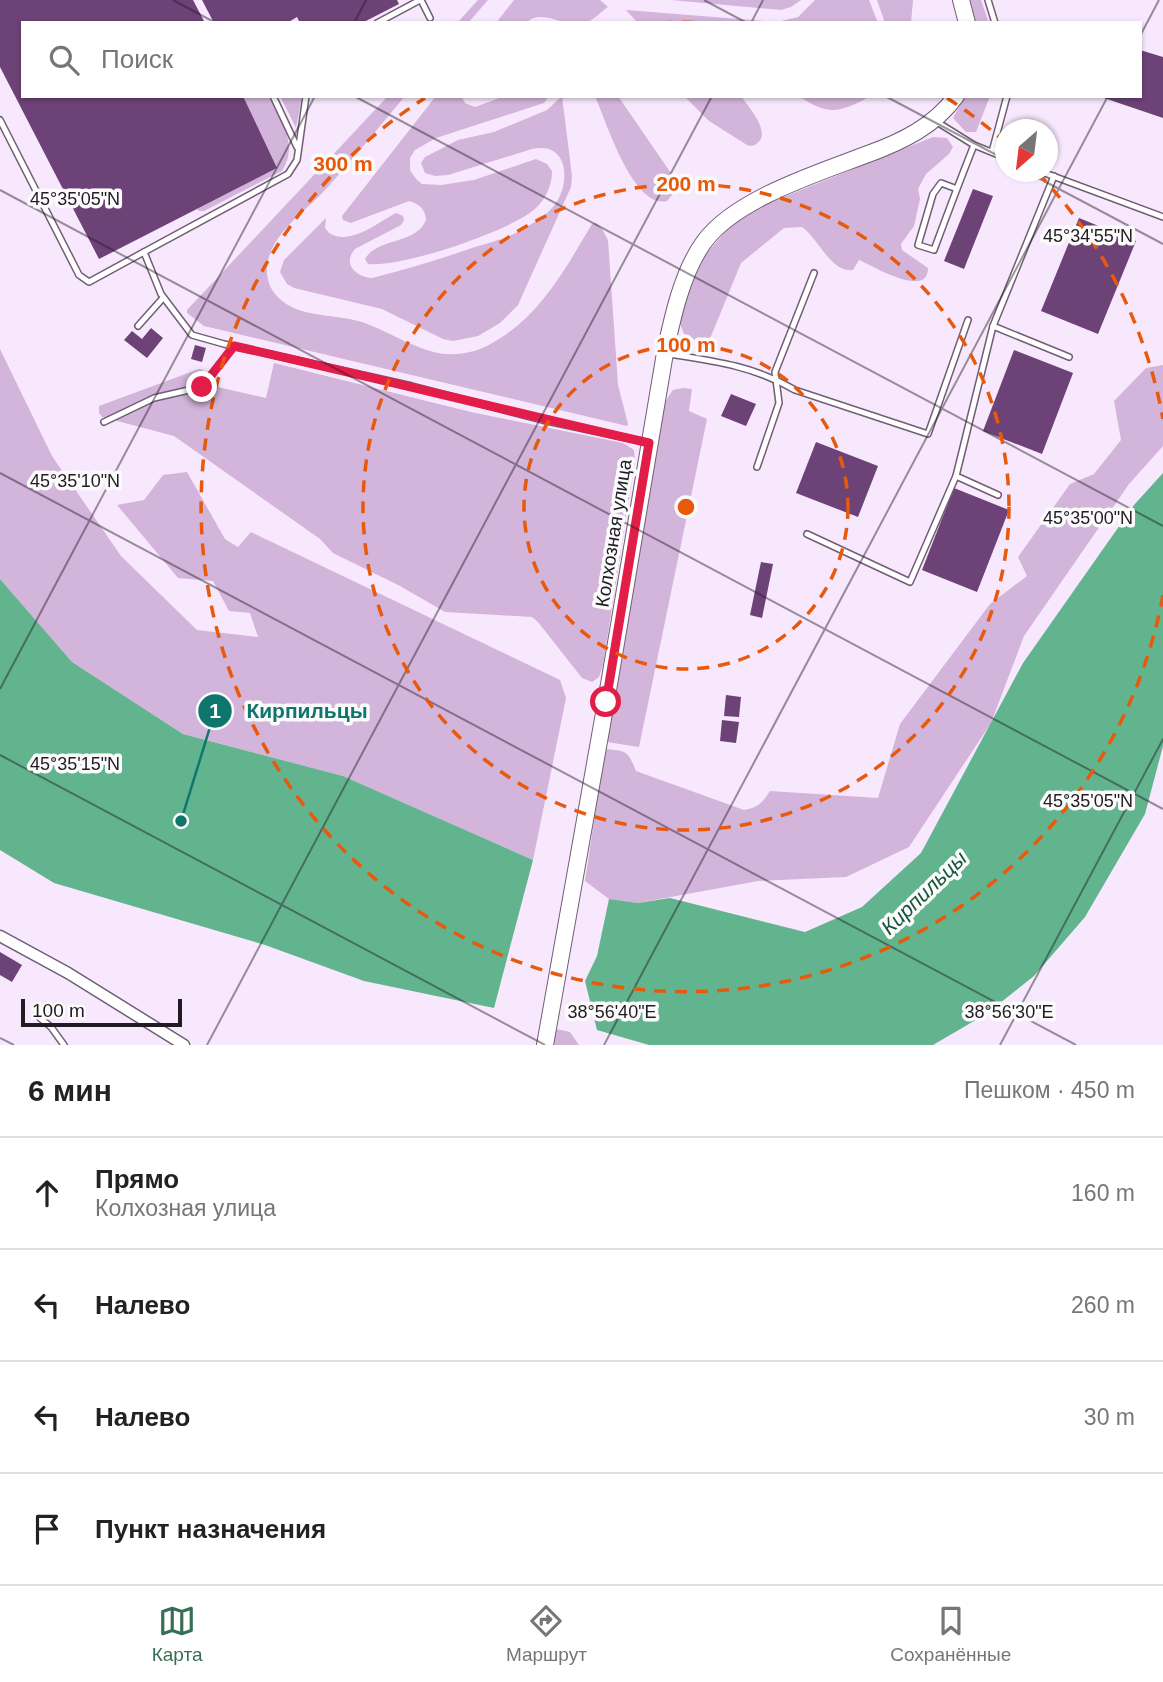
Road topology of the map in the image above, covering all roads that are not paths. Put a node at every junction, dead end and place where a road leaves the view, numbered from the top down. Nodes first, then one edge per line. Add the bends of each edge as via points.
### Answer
1 (420, 0) edge
2 (961, 0) edge
3 (988, 0) edge
4 (408, 3) edge
5 (430, 18) dead end
6 (383, 21) edge
7 (966, 21) edge
8 (994, 21) edge
9 (273, 98) edge
10 (306, 98) edge
11 (954, 98) edge
12 (1006, 98) edge
13 (0, 120) edge
14 (934, 120) junction
15 (974, 145) junction
16 (298, 149) junction
17 (992, 152) junction
18 (995, 153) edge
19 (1058, 178) edge
20 (1052, 182) edge
21 (957, 189) junction
22 (1163, 217) edge
23 (144, 252) junction
24 (814, 273) dead end
25 (163, 298) junction
26 (968, 320) dead end
27 (138, 326) dead end
28 (993, 326) junction
29 (234, 346) junction
30 (665, 354) junction
31 (1069, 357) dead end
32 (776, 379) junction
33 (104, 422) dead end
34 (649, 443) junction
35 (757, 467) dead end
36 (956, 476) junction
37 (998, 495) dead end
38 (807, 534) dead end
39 (0, 936) edge
40 (40, 1017) dead end
41 (64, 1045) edge
42 (184, 1045) edge
43 (545, 1045) edge

1 - 4 lane
1 - 5 lane
2 - 7 main road
3 - 8 lane
4 - 6 lane
9 - 16 lane
10 - 16 lane
11 - 14 main road, Колхозная улица
12 - 17 lane
13 - 23 lane via 79,275 89,282
14 - 15 lane
14 - 30 main road, Колхозная улица via 889,146 743,208 720,225 703,243 690,271
15 - 17 lane
15 - 21 lane
16 - 23 lane via 288,174
17 - 18 lane
19 - 22 lane
20 - 28 lane
21 - 21 lane via 934,250 918,245 933,194 941,183
23 - 25 lane
24 - 32 lane
25 - 27 lane
25 - 29 lane via 192,335
26 - 32 lane via 928,434 795,390
28 - 31 lane
28 - 36 lane
29 - 33 lane via 202,387 154,398
29 - 34 lane
30 - 32 lane via 736,364
30 - 34 main road, Колхозная улица
32 - 35 lane via 779,403
34 - 43 main road, Колхозная улица
36 - 37 lane
36 - 38 lane via 910,582
39 - 42 street
40 - 41 lane

